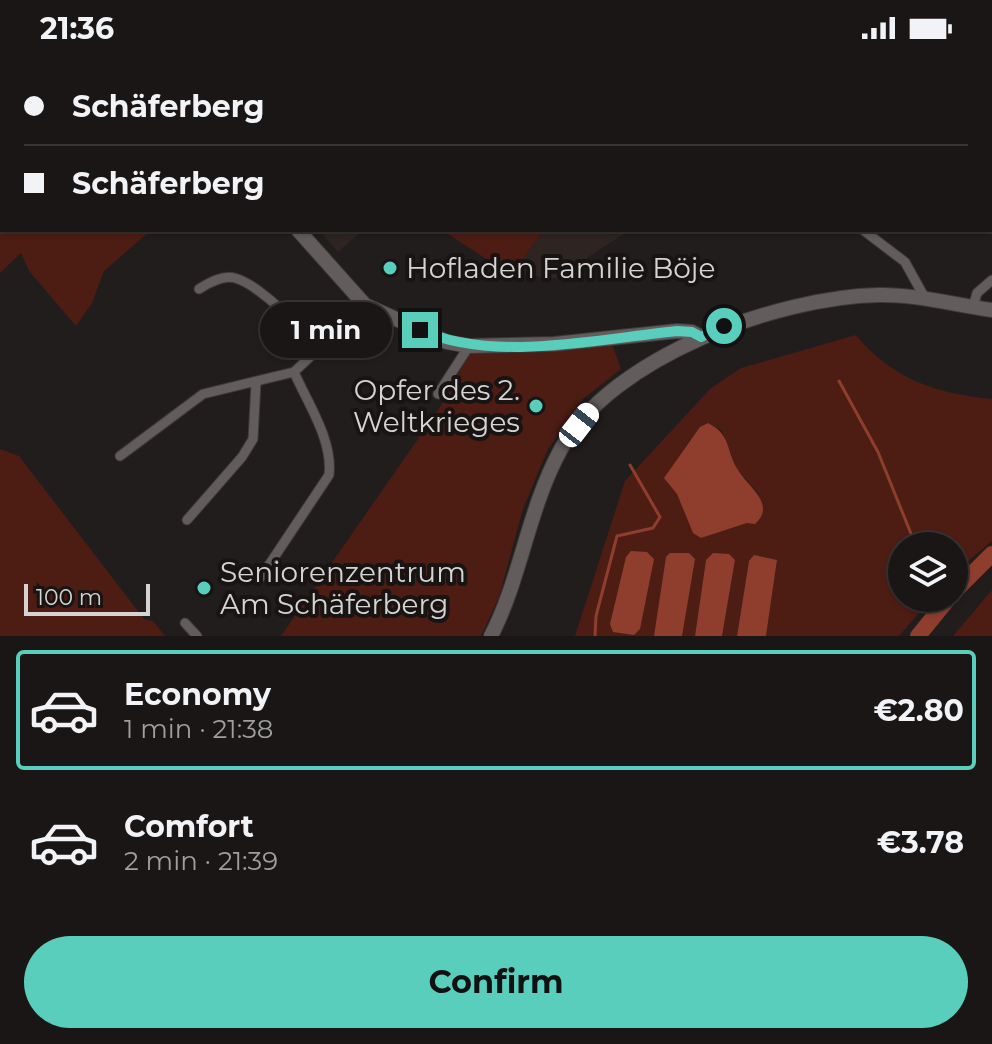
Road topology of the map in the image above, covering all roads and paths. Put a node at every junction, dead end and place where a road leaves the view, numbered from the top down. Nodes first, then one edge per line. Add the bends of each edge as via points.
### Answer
1 (300, 232) edge
2 (866, 232) edge
3 (912, 272) junction
4 (992, 280) edge
5 (199, 289) dead end
6 (898, 297) junction
7 (927, 301) junction
8 (365, 305) junction
9 (973, 307) junction
10 (992, 310) edge
11 (701, 337) junction
12 (469, 346) junction
13 (320, 347) junction
14 (294, 372) junction
15 (256, 383) junction
16 (438, 394) dead end
17 (120, 456) dead end
18 (187, 520) dead end
19 (261, 577) dead end
20 (185, 623) dead end
21 (197, 636) edge
22 (491, 636) edge

1 - 8 street
2 - 3 street
3 - 6 street
3 - 7 street
4 - 9 street via 977,293
5 - 13 street via 236,278
6 - 7 street
6 - 11 street via 877,295 800,307
7 - 9 street
8 - 12 street via 447,342
8 - 13 street
9 - 10 street
11 - 12 street via 677,331 554,344
11 - 22 street via 595,403 562,446 532,510
12 - 16 street
13 - 14 street
14 - 15 street
14 - 19 street via 331,458 329,475
15 - 17 street via 203,394
15 - 18 street via 253,439
20 - 21 street

